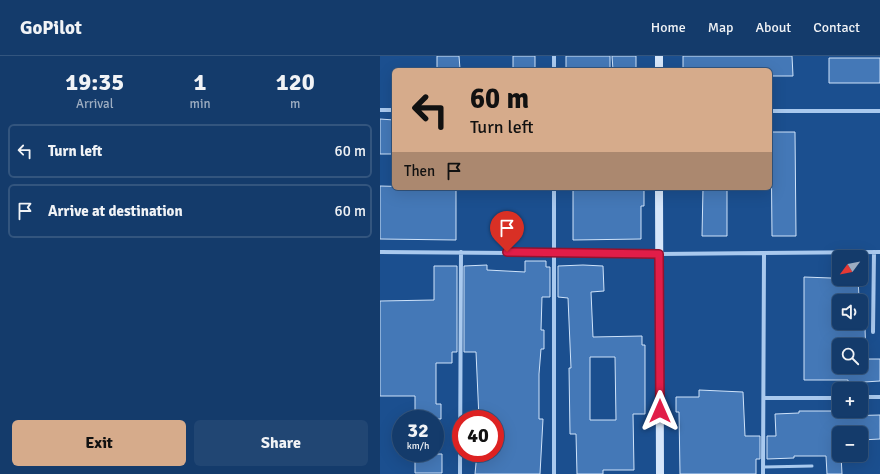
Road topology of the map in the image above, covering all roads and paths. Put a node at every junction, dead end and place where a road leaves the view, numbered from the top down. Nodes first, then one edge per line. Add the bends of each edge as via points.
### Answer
1 (554, 56) edge
2 (659, 56) edge
3 (554, 68) edge
4 (659, 68) edge
5 (380, 110) edge
6 (392, 110) edge
7 (772, 111) edge
8 (880, 111) edge
9 (554, 190) edge
10 (659, 190) edge
11 (380, 252) edge
12 (461, 252) junction
13 (554, 252) junction
14 (874, 252) junction
15 (880, 252) edge
16 (659, 254) junction
17 (764, 254) junction
18 (874, 332) dead end
19 (880, 397) edge
20 (764, 398) junction
21 (832, 398) edge
22 (868, 398) edge
23 (812, 466) dead end
24 (764, 467) junction
25 (460, 474) edge
26 (554, 474) edge
27 (660, 474) edge
28 (764, 474) edge

1 - 3 street
2 - 4 street
5 - 6 street
7 - 8 street
9 - 13 street
10 - 16 street
11 - 12 street
12 - 13 street
12 - 25 street
13 - 16 street
13 - 26 street
14 - 15 street
14 - 17 street
14 - 18 street
16 - 17 street
16 - 27 street
17 - 20 street
19 - 22 street
20 - 21 street
20 - 24 street
23 - 24 lane
24 - 28 street

